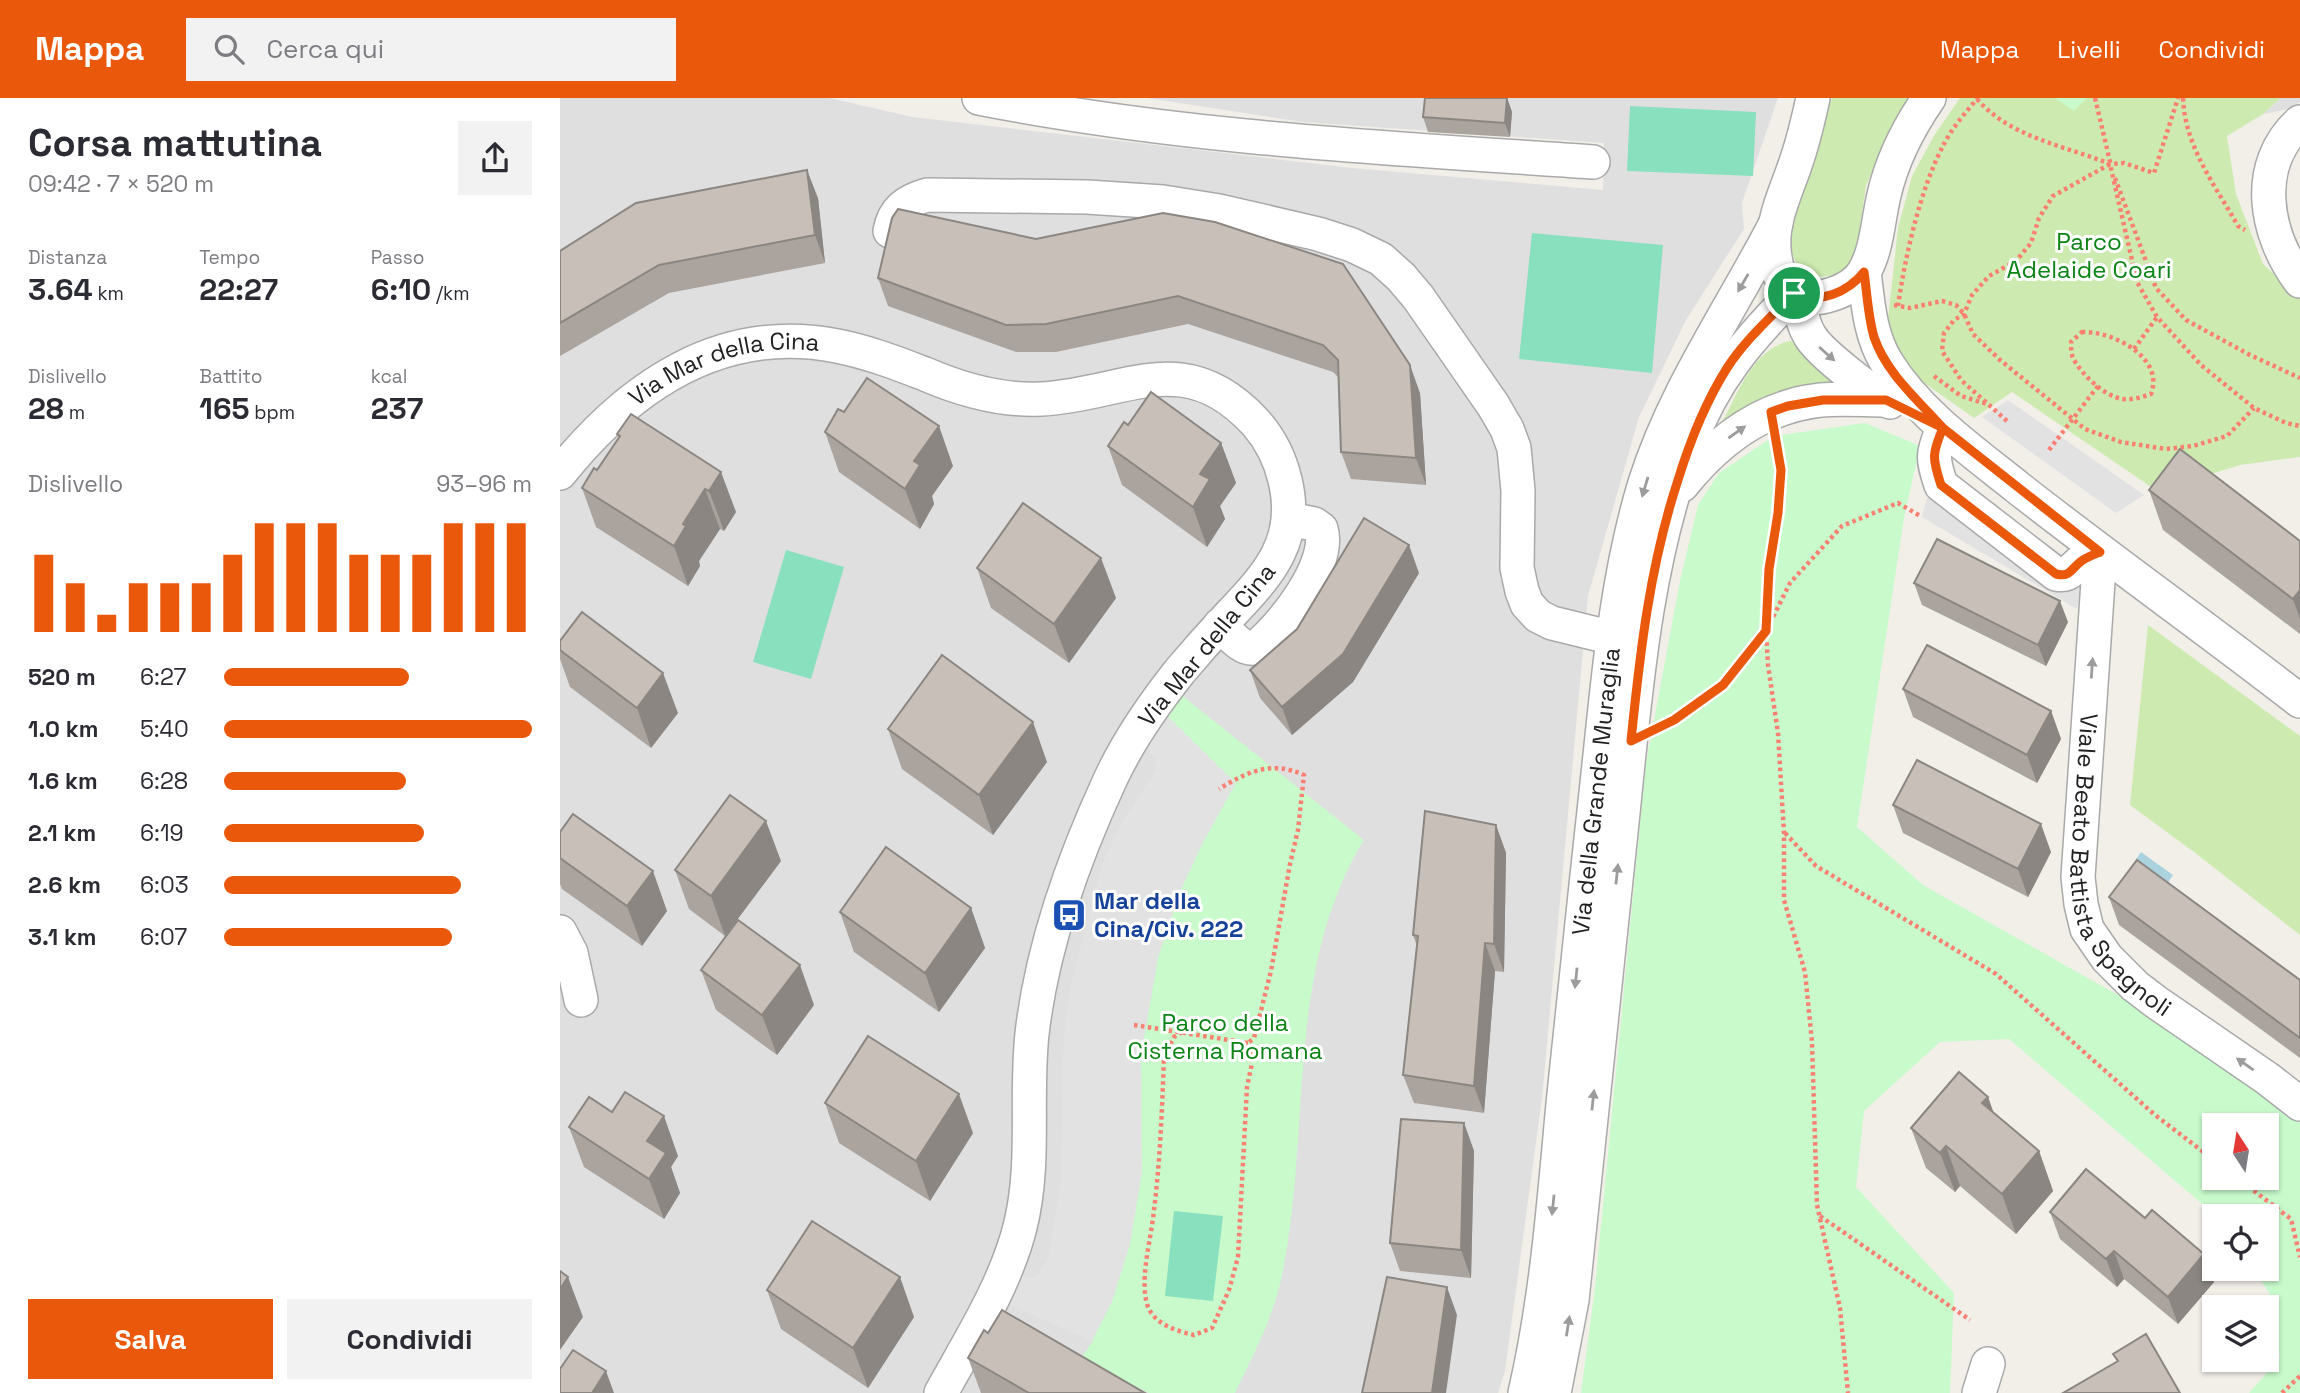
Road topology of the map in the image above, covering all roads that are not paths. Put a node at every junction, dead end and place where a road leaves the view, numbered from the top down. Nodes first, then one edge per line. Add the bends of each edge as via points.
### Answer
1 (979, 98) edge
2 (1813, 98) edge
3 (1929, 98) edge
4 (2300, 122) edge
5 (1593, 162) dead end
6 (1776, 223) junction
7 (890, 231) edge
8 (1864, 272) junction
9 (2300, 281) edge
10 (1796, 294) junction
11 (1886, 400) junction
12 (1943, 428) junction
13 (560, 473) edge
14 (1672, 498) junction
15 (2100, 552) junction
16 (1613, 638) junction
17 (2300, 701) edge
18 (560, 932) edge
19 (581, 1000) dead end
20 (2300, 1104) edge
21 (941, 1393) edge
22 (1525, 1393) edge
23 (1555, 1393) edge

1 - 5 street via 1268,138
2 - 6 street
3 - 8 street via 1891,170
4 - 9 street via 2288,135 2273,167 2268,195 2272,230
6 - 10 street via 1776,263 1782,279
6 -> 16 street, Via della Grande Muraglia via 1702,353 1660,439 1626,555
7 - 16 street via 895,215 908,202 927,195 1087,197 1219,211 1318,234 1381,259 1418,297 1500,416 1514,448 1517,568 1524,598 1538,616 1552,623
8 - 10 street via 1839,292 1821,297
8 - 12 street via 1889,311 1873,333 1887,363
10 -> 11 street via 1812,339
10 - 14 street, Via della Grande Muraglia via 1726,369 1690,442
11 - 12 street
14 -> 11 street via 1701,461 1771,412 1823,400
12 - 15 street
12 - 15 street via 1934,464 1941,485 1951,493 2056,574 2070,574 2080,562
13 - 21 street, Via Mar della Cina via 608,419 676,370 739,348 785,342 819,343 875,355 964,389 1016,398 1068,397 1137,380 1185,379 1209,387 1246,413 1280,463 1289,501 1282,547 1256,587 1170,685 1123,753 1071,874 1037,999 1020,1226 993,1297
23 -> 14 street, Via della Grande Muraglia via 1572,1300 1645,615
15 - 17 street
20 -> 15 street, Viale Beato Battista Spagnoli via 2135,986 2087,929 2078,877
16 -> 22 street, Via della Grande Muraglia via 1546,1277
18 - 19 street via 571,953

